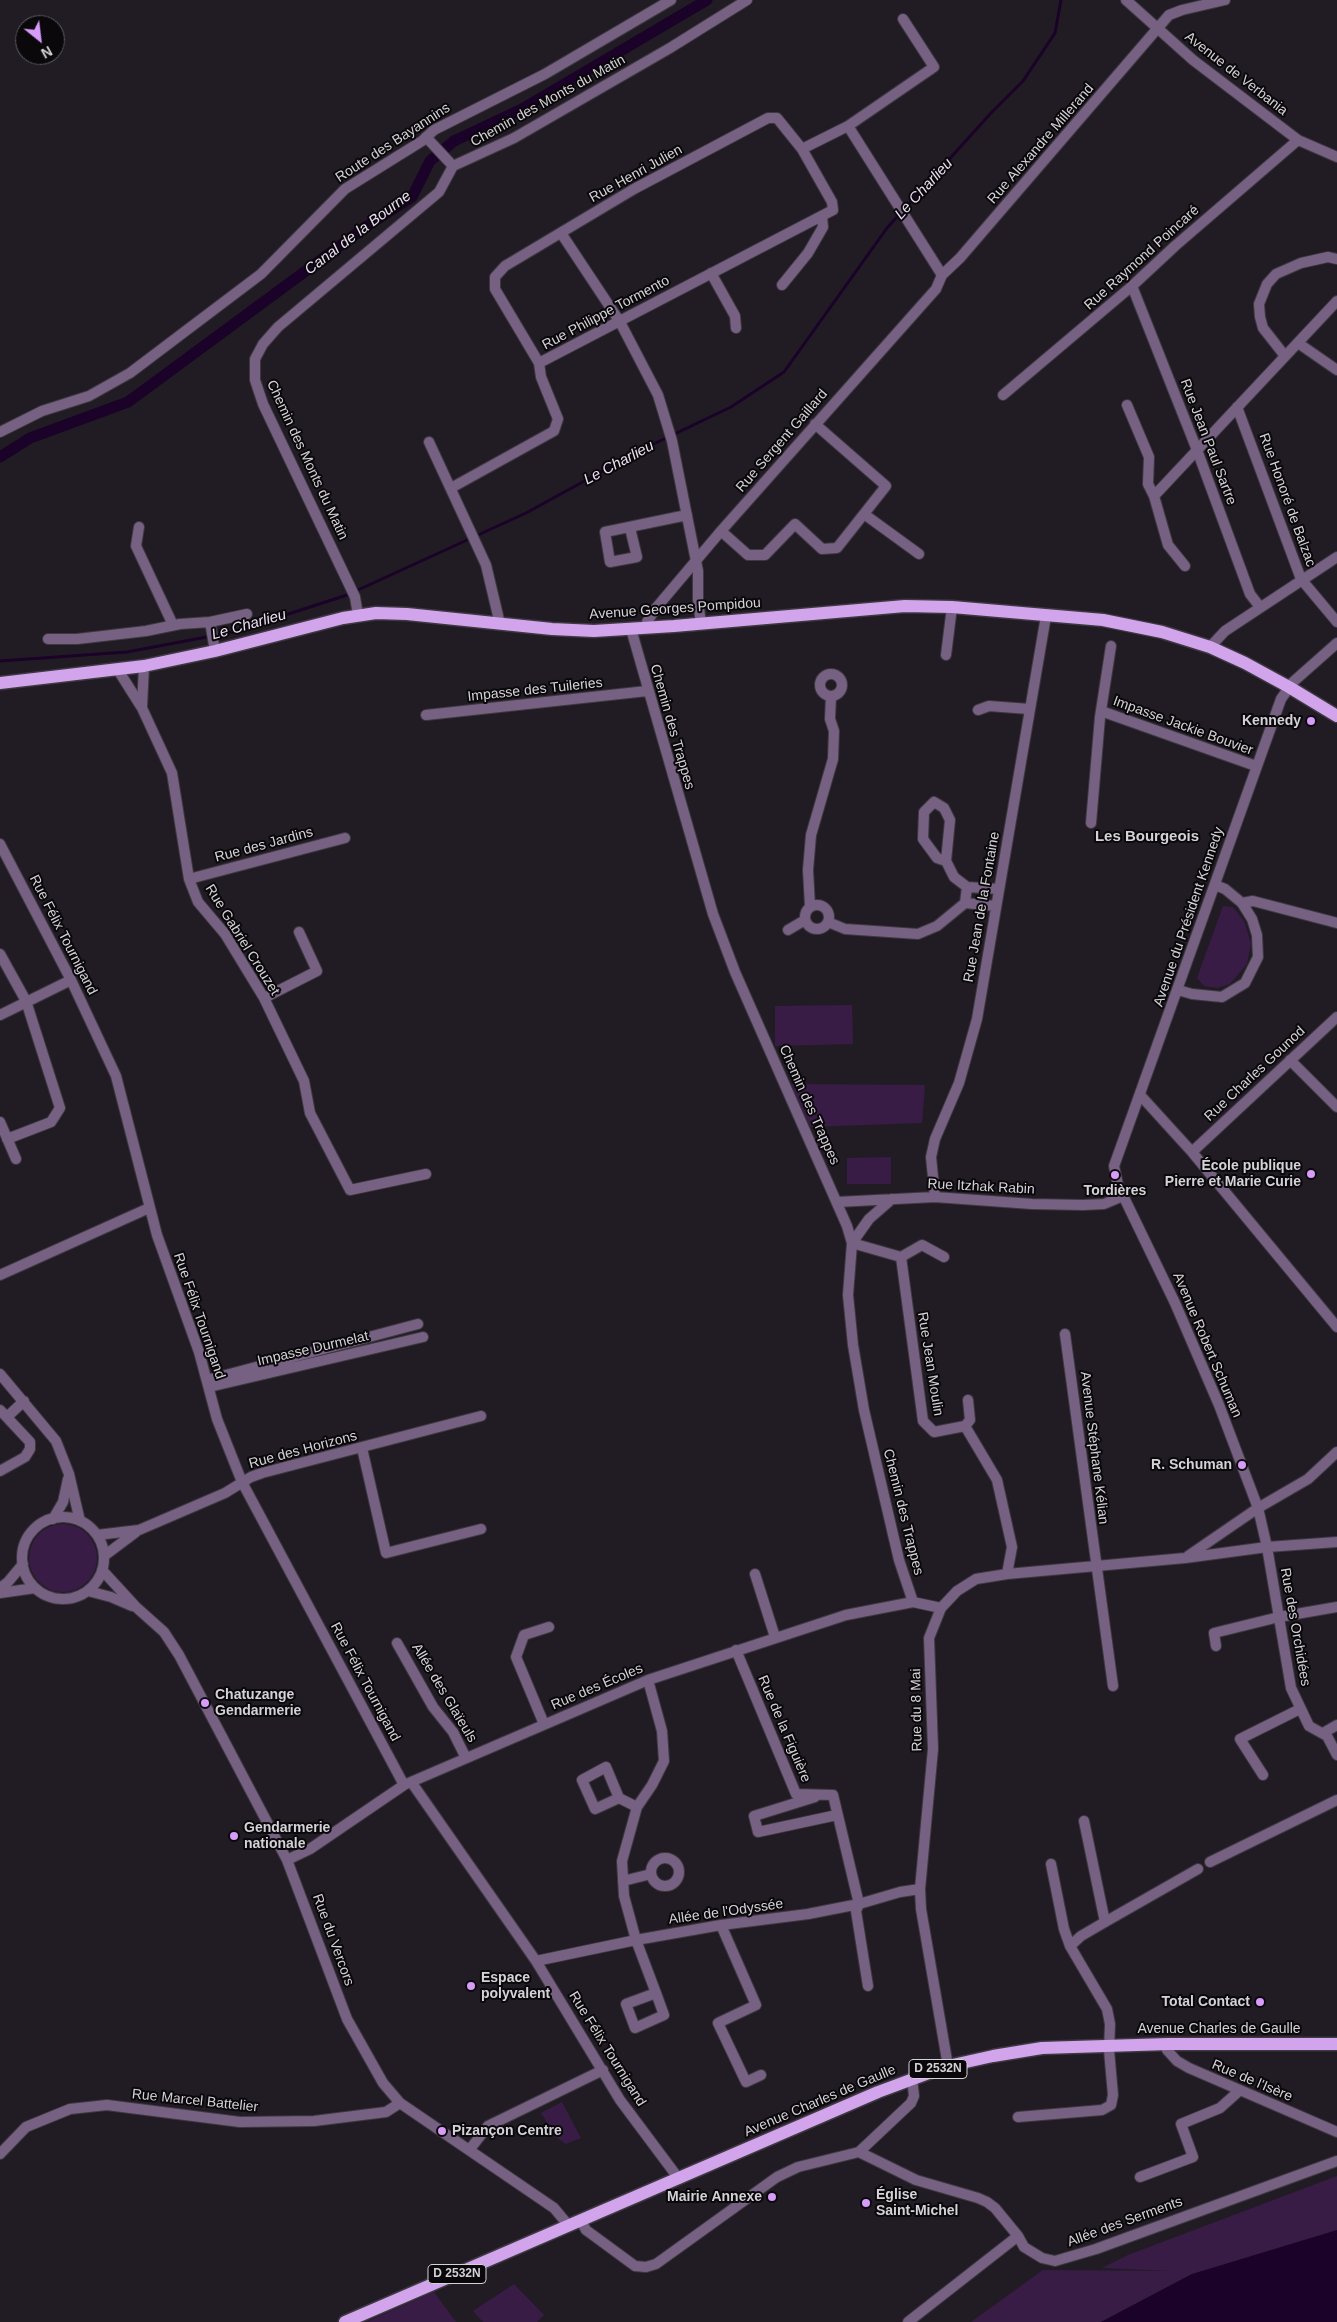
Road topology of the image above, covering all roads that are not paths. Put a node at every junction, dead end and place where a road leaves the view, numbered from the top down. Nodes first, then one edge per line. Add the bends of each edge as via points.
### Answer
1 (671, 0) edge
2 (747, 0) edge
3 (1126, 0) edge
4 (1225, 0) edge
5 (903, 19) dead end
6 (1158, 29) junction
7 (848, 126) junction
8 (429, 140) junction
9 (1298, 140) junction
10 (802, 149) junction
11 (1337, 157) edge
12 (451, 163) junction
13 (822, 217) junction
14 (561, 234) junction
15 (1337, 260) edge
16 (711, 274) junction
17 (942, 275) junction
18 (782, 285) dead end
19 (1132, 286) junction
20 (1337, 301) edge
21 (620, 322) junction
22 (736, 328) dead end
23 (1298, 343) junction
24 (1285, 356) junction
25 (540, 363) junction
26 (1337, 370) edge
27 (1003, 394) dead end
28 (1127, 404) dead end
29 (1237, 407) junction
30 (815, 424) junction
31 (0, 432) edge
32 (429, 442) dead end
33 (1197, 450) junction
34 (451, 488) junction
35 (1154, 496) junction
36 (864, 514) junction
37 (687, 515) junction
38 (139, 527) dead end
39 (630, 528) dead end
40 (722, 531) junction
41 (919, 554) dead end
42 (1337, 557) edge
43 (695, 562) junction
44 (1185, 566) dead end
45 (1301, 579) junction
46 (1260, 607) junction
47 (952, 608) junction
48 (247, 614) dead end
49 (358, 615) junction
50 (1046, 616) junction
51 (1337, 622) edge
52 (500, 624) junction
53 (701, 624) junction
54 (172, 625) junction
55 (647, 628) junction
56 (631, 629) junction
57 (212, 636) junction
58 (48, 639) dead end
59 (1337, 643) edge
60 (1111, 646) dead end
61 (1210, 647) junction
62 (946, 654) dead end
63 (144, 666) junction
64 (118, 670) junction
65 (0, 683) edge
66 (1289, 687) junction
67 (647, 691) junction
68 (831, 696) dead end
69 (142, 708) junction
70 (1029, 709) junction
71 (978, 710) dead end
72 (1101, 711) junction
73 (426, 716) dead end
74 (1337, 716) edge
75 (1256, 766) junction
76 (1091, 824) dead end
77 (345, 838) dead end
78 (0, 844) edge
79 (946, 861) junction
80 (189, 879) junction
81 (1215, 884) junction
82 (967, 887) junction
83 (999, 889) junction
84 (965, 902) junction
85 (1242, 903) junction
86 (810, 906) junction
87 (996, 906) junction
88 (805, 920) junction
89 (828, 922) junction
90 (1337, 923) edge
91 (788, 930) dead end
92 (299, 932) dead end
93 (0, 954) edge
94 (71, 980) junction
95 (1178, 990) junction
96 (264, 998) junction
97 (26, 1001) junction
98 (0, 1015) edge
99 (1337, 1017) edge
100 (1290, 1060) junction
101 (1141, 1096) junction
102 (1337, 1106) edge
103 (0, 1122) edge
104 (7, 1139) junction
105 (1192, 1152) junction
106 (1116, 1158) joint
107 (16, 1159) dead end
108 (426, 1174) dead end
109 (1123, 1196) junction
110 (935, 1197) junction
111 (892, 1199) junction
112 (837, 1202) junction
113 (149, 1208) junction
114 (852, 1243) junction
115 (901, 1257) junction
116 (944, 1257) dead end
117 (0, 1275) edge
118 (418, 1324) dead end
119 (1337, 1327) edge
120 (1065, 1334) dead end
121 (422, 1337) dead end
122 (0, 1374) edge
123 (208, 1383) junction
124 (968, 1400) dead end
125 (24, 1401) junction
126 (4, 1413) edge
127 (481, 1416) dead end
128 (965, 1426) junction
129 (362, 1448) junction
130 (1337, 1452) edge
131 (0, 1471) edge
132 (68, 1474) junction
133 (242, 1482) junction
134 (1258, 1508) junction
135 (53, 1518) junction
136 (80, 1521) junction
137 (482, 1528) dead end
138 (139, 1530) junction
139 (97, 1535) junction
140 (1337, 1542) edge
141 (1267, 1547) junction
142 (104, 1556) junction
143 (1185, 1558) junction
144 (23, 1564) junction
145 (1096, 1566) junction
146 (102, 1570) junction
147 (755, 1574) dead end
148 (1007, 1574) junction
149 (0, 1588) edge
150 (35, 1588) junction
151 (88, 1591) junction
152 (0, 1593) edge
153 (913, 1602) junction
154 (136, 1607) junction
155 (1337, 1607) edge
156 (940, 1608) junction
157 (1279, 1616) junction
158 (549, 1627) dead end
159 (775, 1637) junction
160 (397, 1642) dead end
161 (1216, 1646) dead end
162 (736, 1650) junction
163 (648, 1680) junction
164 (1113, 1686) dead end
165 (1300, 1709) junction
166 (544, 1724) junction
167 (1337, 1725) edge
168 (1323, 1734) junction
169 (1337, 1755) edge
170 (466, 1758) junction
171 (1263, 1775) dead end
172 (408, 1784) junction
173 (820, 1795) junction
174 (618, 1798) dead end
175 (1337, 1800) edge
176 (636, 1807) junction
177 (838, 1815) junction
178 (1084, 1821) dead end
179 (287, 1860) junction
180 (1210, 1862) dead end
181 (1051, 1864) dead end
182 (1198, 1869) dead end
183 (651, 1874) dead end
184 (623, 1881) junction
185 (920, 1889) junction
186 (859, 1904) junction
187 (1105, 1922) junction
188 (721, 1925) junction
189 (636, 1940) junction
190 (1070, 1946) junction
191 (536, 1961) junction
192 (868, 1986) dead end
193 (656, 1993) dead end
194 (1168, 2044) junction
195 (1337, 2044) edge
196 (1109, 2045) junction
197 (948, 2066) junction
198 (603, 2070) junction
199 (761, 2075) dead end
200 (912, 2078) junction
201 (1239, 2091) junction
202 (400, 2103) junction
203 (1018, 2117) dead end
204 (1337, 2132) edge
205 (470, 2150) junction
206 (860, 2152) junction
207 (0, 2154) edge
208 (1337, 2161) edge
209 (1140, 2177) dead end
210 (679, 2178) junction
211 (575, 2223) junction
212 (1018, 2236) junction
213 (346, 2322) edge
214 (908, 2322) edge

1 - 8 street, Route des Bayannins via 545,74 434,130
2 - 12 street, Chemin des Monts du Matin via 523,133 482,154
3 - 6 street, Avenue de Verbania
4 - 6 street, Rue Alexandre Millerand via 1168,16
5 - 7 street via 934,67
6 - 9 street, Avenue de Verbania via 1193,60
6 - 17 street, Rue Alexandre Millerand
7 - 10 street
7 - 17 street
8 - 12 street
8 - 31 street, Route des Bayannins via 345,189 261,274 130,373 89,396 42,411
9 - 11 street, Avenue de Verbania
9 - 19 street, Rue Raymond Poincaré
10 - 13 street, Rue Henri Julien via 832,202 833,210
10 - 14 street, Rue Henri Julien via 777,118 768,118 634,189
12 - 49 street, Chemin des Monts du Matin via 439,192 278,327 263,344 255,360 255,380 263,404 353,592
13 - 16 street, Rue Philippe Tormento
13 - 18 street via 823,227 808,253
14 - 21 street
14 - 25 street, Rue Henri Julien via 505,266 495,278 495,290
15 - 24 street via 1328,258 1301,263 1276,274 1267,284 1259,304 1260,316 1264,328
16 - 21 street, Rue Philippe Tormento
16 - 22 street via 735,316
17 - 30 street, Rue Sergent Gaillard via 936,289
19 - 27 street, Rue Raymond Poincaré
19 - 33 street, Rue Jean Paul Sartre
20 - 23 street
21 - 25 street, Rue Philippe Tormento
21 - 37 street via 658,395 672,441
23 - 24 street
23 - 26 street
24 - 29 street
25 - 34 street, Rue Philippe Tormento via 541,377 558,419 554,431
28 - 35 street via 1149,457 1148,484
29 - 33 street
29 - 45 street, Rue Honoré de Balzac
30 - 36 street via 886,486
30 - 40 street, Rue Sergent Gaillard
32 - 34 street
33 - 35 street
33 - 46 street, Rue Jean Paul Sartre via 1250,594
34 - 52 street via 486,565
35 - 44 street via 1168,545
36 - 40 street via 837,548 822,549 795,524 765,556 748,555
36 - 41 street
37 - 39 street
37 - 43 street
38 - 54 street via 136,546
40 - 43 street, Rue Sergent Gaillard
42 - 45 street
43 - 53 street
43 - 55 street, Rue Sergent Gaillard via 656,608
45 - 46 street
45 - 51 street, Rue Honoré de Balzac
46 - 61 street via 1225,631
47 - 50 main road, Avenue Georges Pompidou
47 - 53 main road, Avenue Georges Pompidou via 862,608
47 - 62 street
48 - 57 street
49 - 52 main road, Avenue Georges Pompidou via 407,614
49 - 57 main road, Avenue Georges Pompidou
50 - 61 main road, Avenue Georges Pompidou via 1103,620 1162,632
50 - 70 street, Rue Jean de la Fontaine
52 - 56 main road, Avenue Georges Pompidou via 569,630
53 - 55 main road, Avenue Georges Pompidou
54 - 57 street
54 - 58 street via 77,639
55 - 56 main road, Avenue Georges Pompidou
56 - 67 street, Chemin des Trappes
57 - 63 main road, Avenue Georges Pompidou
59 - 66 street, Avenue du Président Kennedy
60 - 72 street, Impasse Jackie Bouvier
61 - 66 main road, Avenue Georges Pompidou
63 - 64 main road, Avenue Georges Pompidou
63 - 69 street, Rue Gabriel Crouzet
64 - 65 main road, Avenue Georges Pompidou
64 - 69 street, Rue Gabriel Crouzet
66 - 74 main road, Avenue Georges Pompidou
66 - 75 street, Avenue du Président Kennedy via 1281,699
67 - 73 street, Impasse des Tuileries
67 - 112 street, Chemin des Trappes via 732,964
68 - 86 street via 833,759 811,835 808,870
69 - 80 street, Rue Gabriel Crouzet via 172,774
70 - 71 street via 989,706
70 - 83 street, Rue Jean de la Fontaine
72 - 75 street, Impasse Jackie Bouvier
72 - 76 street, Impasse Jackie Bouvier
75 - 81 street, Avenue du Président Kennedy
77 - 80 street, Rue des Jardins
78 - 94 street, Rue Félix Tournigand
79 - 79 street via 950,820 944,808 934,802 924,812 923,839 937,858
79 - 82 street via 954,877
80 - 96 street, Rue Gabriel Crouzet via 198,902 225,934
81 - 85 street
81 - 95 street, Avenue du Président Kennedy
82 - 83 street
82 - 84 street
83 - 87 street, Rue Jean de la Fontaine
84 - 87 street
84 - 89 street via 937,926 918,934 845,929
85 - 90 street via 1253,900
85 - 95 street via 1257,935 1258,957 1245,983 1222,997
86 - 88 street via 805,912
86 - 89 street via 822,905 829,913
87 - 110 street, Rue Jean de la Fontaine via 977,1018 959,1083 935,1139 931,1157
88 - 89 street via 812,928 822,928
88 - 91 street
92 - 96 street via 317,971
93 - 97 street
94 - 97 street
94 - 113 street, Rue Félix Tournigand via 116,1076
95 - 101 street, Avenue du Président Kennedy
96 - 108 street, Rue Gabriel Crouzet via 304,1081 310,1113 350,1190
97 - 98 street
97 - 104 street via 60,1108 51,1122
99 - 100 street, Rue Charles Gounod
100 - 102 street
100 - 105 street, Rue Charles Gounod
101 - 105 street
101 - 106 street, Avenue du Président Kennedy
103 - 104 street
104 - 107 street
105 - 119 street
106 - 109 street, Avenue Robert Schuman via 1115,1175
109 - 110 street, Rue Itzhak Rabin via 1104,1204 1083,1205
109 - 134 street, Avenue Robert Schuman via 1176,1303
110 - 111 street, Rue Itzhak Rabin
111 - 112 street, Rue Itzhak Rabin
111 - 114 street via 868,1219
112 - 114 street, Chemin des Trappes
113 - 117 street
113 - 123 street, Rue Félix Tournigand
114 - 115 street
114 - 153 street, Chemin des Trappes via 848,1295 864,1410 899,1560
115 - 116 street via 922,1245
115 - 128 street, Rue Jean Moulin via 923,1421 934,1432
118 - 123 street
120 - 145 street, Avenue Stéphane Kélian
121 - 123 street, Impasse Durmelat
122 - 125 street
123 - 133 street, Rue Félix Tournigand via 217,1419
124 - 128 street via 970,1420
125 - 126 street
125 - 132 street via 56,1441
126 - 131 street via 30,1442 30,1450 26,1457
127 - 129 street, Rue des Horizons
128 - 148 street via 997,1480 1012,1547
129 - 133 street, Rue des Horizons via 262,1473
129 - 137 street via 386,1553
130 - 134 street via 1308,1478
132 - 135 street via 63,1502
132 - 136 street
133 - 138 street, Rue des Horizons via 225,1493
133 - 172 street, Rue Félix Tournigand
134 - 141 street, Avenue Robert Schuman
134 - 143 street
135 - 136 street
135 - 144 street via 29,1535 22,1554
136 - 139 street
138 - 139 street, Rue des Horizons
138 - 142 street, Rue des Horizons
139 - 142 street
140 - 141 street, Rue du 8 Mai
141 - 143 street, Rue du 8 Mai
141 - 157 street, Rue des Orchidées
142 - 146 street
143 - 145 street, Rue du 8 Mai
144 - 149 street
144 - 150 street
145 - 148 street, Rue du 8 Mai
145 - 164 street, Avenue Stéphane Kélian
146 - 151 street
146 - 154 street, Rue du Vercors
147 - 159 street
148 - 156 street, Rue du 8 Mai via 976,1579 957,1591
150 - 151 street via 61,1599
150 - 152 street
151 - 154 street, Rue du Vercors
153 - 156 street, Rue des Écoles
153 - 159 street, Rue des Écoles via 846,1615
154 - 179 street, Rue du Vercors via 160,1627 172,1643
155 - 157 street
156 - 185 street, Rue du 8 Mai via 929,1638 933,1749
157 - 161 street via 1214,1633
157 - 165 street, Rue des Orchidées via 1291,1688
158 - 166 street via 524,1635 516,1657
159 - 162 street, Rue des Écoles
160 - 170 street, Allée des Glaïeuls via 432,1707 453,1732
162 - 163 street, Rue des Écoles
162 - 173 street, Rue de la Figuière via 796,1794
163 - 166 street, Rue des Écoles
163 - 176 street via 662,1731 664,1761
165 - 168 street, Rue des Orchidées via 1308,1726
165 - 171 street via 1240,1739
166 - 170 street, Rue des Écoles
167 - 168 street
168 - 169 street, Rue des Orchidées
170 - 172 street, Rue des Écoles
172 - 179 street, Rue des Écoles via 310,1849
172 - 191 street, Rue Félix Tournigand
173 - 177 street, Rue de la Figuière via 833,1795
173 - 177 street via 754,1816 758,1832
174 - 176 street
175 - 180 street
176 - 184 street via 622,1861
177 - 186 street, Rue de la Figuière
178 - 187 street
179 - 202 street, Rue du Vercors via 347,2019 383,2083
181 - 190 street
182 - 187 street
183 - 184 street
184 - 189 street
185 - 186 street, Allée de l'Odyssée
185 - 197 street, Rue du 8 Mai
186 - 188 street, Allée de l'Odyssée
186 - 192 street, Rue de la Figuière via 856,1911
187 - 190 street
188 - 189 street, Allée de l'Odyssée
188 - 199 street via 756,2005 718,2023 746,2082
189 - 191 street, Allée de l'Odyssée
189 - 193 street
190 - 196 street via 1107,2010
191 - 198 street, Rue Félix Tournigand
194 - 195 main road, Avenue Charles de Gaulle / D 2532N
194 - 196 main road, Avenue Charles de Gaulle / D 2532N
194 - 201 street, Rue de l'Isère via 1167,2050 1189,2068
196 - 197 main road, Avenue Charles de Gaulle / D 2532N via 1042,2048
196 - 203 street via 1113,2095 1110,2105 1102,2110
197 - 200 main road, Avenue Charles de Gaulle / D 2532N
198 - 205 street via 488,2126
198 - 210 street, Rue Félix Tournigand via 620,2100
200 - 206 street via 914,2096 911,2103
200 - 210 main road, Avenue Charles de Gaulle / D 2532N
201 - 204 street, Rue de l'Isère
201 - 209 street via 1220,2108 1181,2124 1193,2157
202 - 205 street, Rue du Vercors
202 - 207 street, Rue Marcel Battelier via 386,2112 277,2122 240,2122 107,2105 70,2109 26,2127
205 - 211 street, Rue du Vercors
206 - 211 street, Rue du Vercors via 798,2167 777,2177 646,2268 635,2266
206 - 212 street, Allée des Serments via 916,2180 983,2200 995,2208
208 - 212 street, Allée des Serments via 1055,2261 1042,2258 1024,2247
210 - 211 main road, Avenue Charles de Gaulle / D 2532N
211 - 213 main road, Avenue Charles de Gaulle / D 2532N
212 - 214 street

